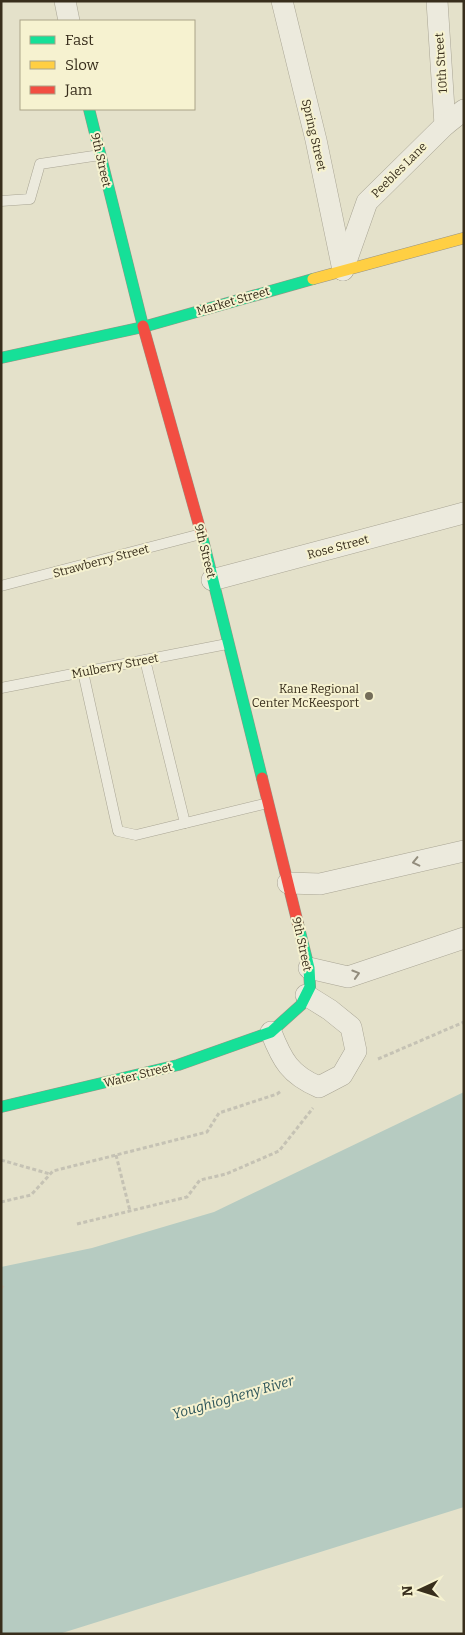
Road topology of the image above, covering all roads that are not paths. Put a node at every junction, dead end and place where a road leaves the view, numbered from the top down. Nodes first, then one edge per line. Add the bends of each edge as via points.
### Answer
1 (65, 1) edge
2 (282, 1) edge
3 (437, 1) edge
4 (69, 20) edge
5 (89, 110) edge
6 (464, 110) edge
7 (445, 125) junction
8 (100, 155) junction
9 (1, 201) edge
10 (464, 238) edge
11 (343, 270) junction
12 (143, 327) junction
13 (1, 358) edge
14 (464, 513) edge
15 (201, 534) junction
16 (212, 580) junction
17 (1, 586) edge
18 (228, 644) junction
19 (145, 660) junction
20 (83, 672) junction
21 (1, 688) edge
22 (268, 803) junction
23 (185, 823) junction
24 (464, 851) edge
25 (288, 883) junction
26 (464, 938) edge
27 (309, 968) junction
28 (306, 995) junction
29 (271, 1032) junction
30 (1, 1107) edge

1 - 4 street
2 - 11 street, Spring Street
3 - 7 street, 10th Street
5 - 8 street, 9th Street
6 - 7 street, Peebles Lane
7 - 11 street, Peebles Lane via 367,202
8 - 9 lane via 40,164 30,200
8 - 12 street, 9th Street
10 - 11 street, Market Street
11 - 12 street, Market Street
12 - 13 street, Market Street
12 - 15 street, 9th Street
14 - 16 street, Rose Street
15 - 16 street, 9th Street
15 - 17 lane, Strawberry Street
16 - 18 street, 9th Street
18 - 19 lane, Mulberry Street
18 - 22 street, 9th Street
19 - 20 lane, Mulberry Street
19 - 23 lane
20 - 21 lane, Mulberry Street
20 - 23 lane via 118,831 136,835
22 - 23 lane
22 - 25 street, 9th Street
24 -> 25 street via 320,884
25 - 27 street, 9th Street
27 -> 26 street via 348,977
27 - 28 street, 9th Street via 310,987
28 - 29 street via 301,1005
28 - 29 street via 351,1028 356,1051 342,1075 319,1087 302,1080 281,1057
29 - 30 street, Water Street via 178,1065

